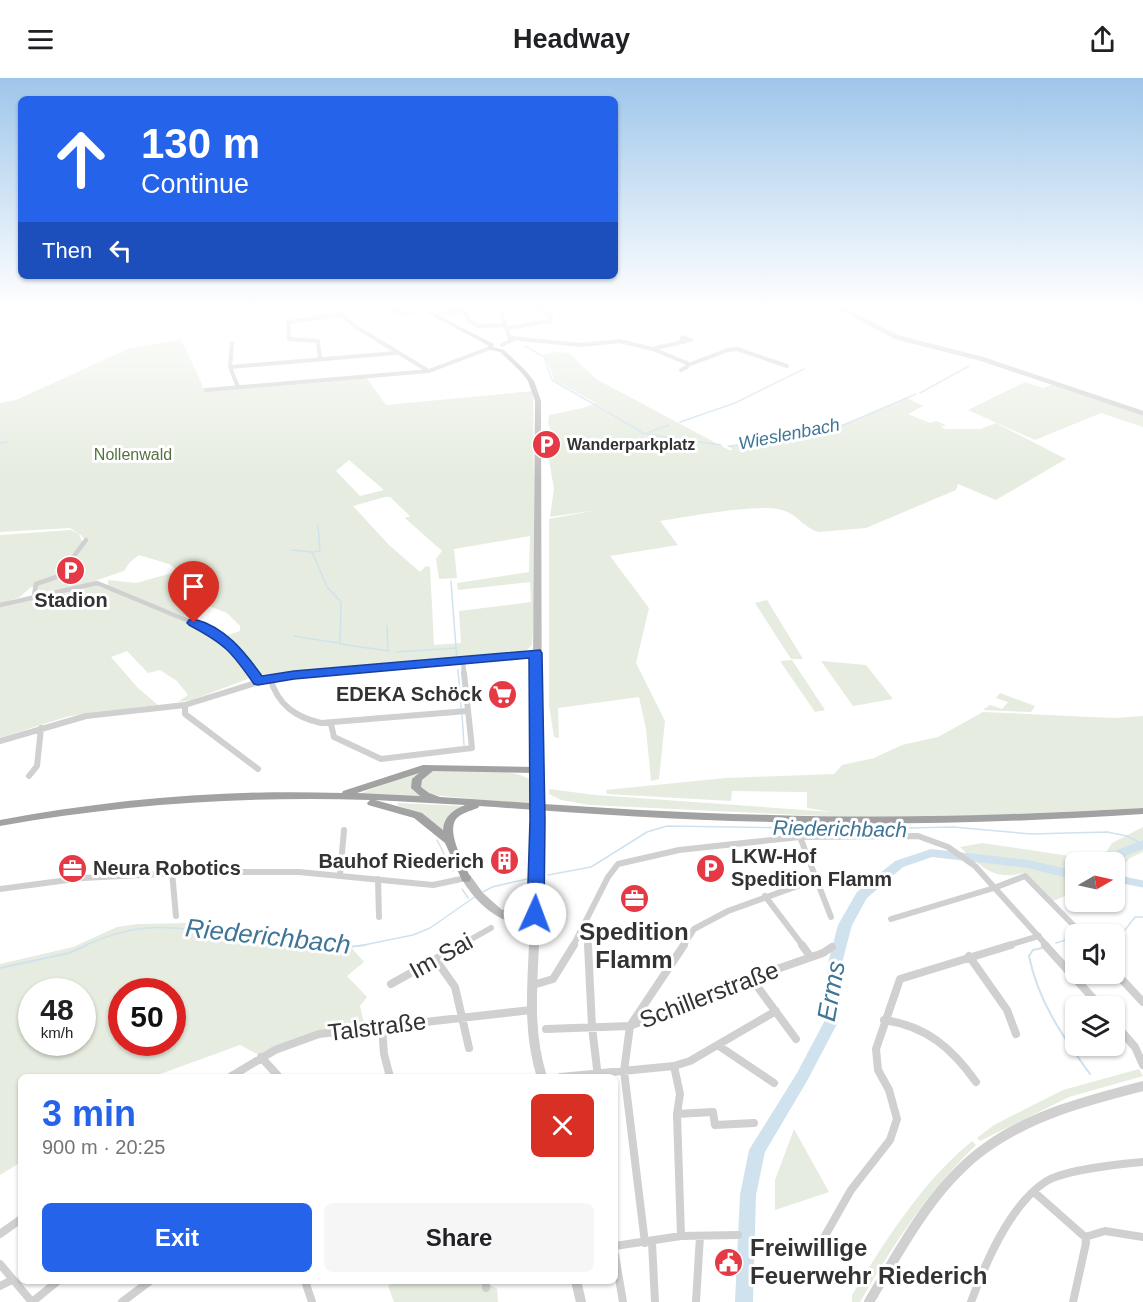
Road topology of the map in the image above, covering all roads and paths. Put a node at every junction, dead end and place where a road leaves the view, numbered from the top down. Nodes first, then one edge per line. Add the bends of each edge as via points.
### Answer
1 (262, 364) edge
2 (418, 364) edge
3 (446, 364) edge
4 (514, 364) edge
5 (782, 364) edge
6 (997, 364) edge
7 (688, 365) edge
8 (787, 366) dead end
9 (230, 367) joint
10 (429, 370) junction
11 (681, 370) dead end
12 (238, 387) junction
13 (206, 390) dead end
14 (1143, 413) edge
15 (86, 540) dead end
16 (34, 595) junction
17 (0, 605) edge
18 (536, 653) junction
19 (463, 660) junction
20 (270, 678) junction
21 (258, 681) junction
22 (185, 705) junction
23 (467, 711) junction
24 (331, 724) junction
25 (41, 728) junction
26 (0, 741) edge
27 (437, 767) junction
28 (258, 769) dead end
29 (536, 770) junction
30 (29, 776) dead end
31 (338, 796) junction
32 (457, 803) junction
33 (482, 805) junction
34 (1143, 811) edge
35 (0, 823) edge
36 (344, 830) dead end
37 (800, 837) junction
38 (449, 840) junction
39 (948, 847) joint
40 (172, 872) junction
41 (340, 875) junction
42 (466, 878) junction
43 (378, 879) junction
44 (817, 879) junction
45 (994, 888) junction
46 (0, 889) edge
47 (536, 893) junction
48 (765, 896) junction
49 (495, 911) junction
50 (507, 914) junction
51 (176, 916) dead end
52 (379, 917) dead end
53 (831, 917) dead end
54 (891, 918) dead end
55 (535, 920) junction
56 (1072, 924) edge
57 (491, 928) dead end
58 (579, 936) junction
59 (1039, 936) junction
60 (832, 947) dead end
61 (810, 956) junction
62 (969, 956) junction
63 (436, 960) junction
64 (751, 978) junction
65 (1125, 983) edge
66 (391, 984) dead end
67 (533, 985) junction
68 (1091, 996) edge
69 (1143, 1002) edge
70 (533, 1010) junction
71 (776, 1011) junction
72 (462, 1018) junction
73 (884, 1020) junction
74 (382, 1026) junction
75 (630, 1026) junction
76 (592, 1028) junction
77 (546, 1029) dead end
78 (1016, 1034) dead end
79 (1125, 1036) edge
80 (796, 1040) dead end
81 (719, 1046) junction
82 (1135, 1047) junction
83 (469, 1048) dead end
84 (1143, 1054) edge
85 (261, 1057) junction
86 (1143, 1065) edge
87 (674, 1066) junction
88 (624, 1071) junction
89 (235, 1074) edge
90 (276, 1074) edge
91 (389, 1074) edge
92 (541, 1074) edge
93 (597, 1074) edge
94 (604, 1074) edge
95 (976, 1082) dead end
96 (774, 1083) dead end
97 (1143, 1086) edge
98 (677, 1114) junction
99 (754, 1123) dead end
100 (1143, 1162) edge
101 (1034, 1192) junction
102 (18, 1221) edge
103 (0, 1233) edge
104 (738, 1235) dead end
105 (681, 1236) junction
106 (700, 1236) junction
107 (1085, 1237) junction
108 (1143, 1237) edge
109 (822, 1241) dead end
110 (649, 1242) junction
111 (618, 1246) edge
112 (0, 1264) edge
113 (618, 1273) edge
114 (12, 1281) junction
115 (54, 1284) edge
116 (146, 1284) edge
117 (306, 1284) edge
118 (577, 1284) edge
119 (0, 1286) edge
120 (32, 1302) edge
121 (122, 1302) edge
122 (312, 1302) edge
123 (581, 1302) edge
124 (623, 1302) edge
125 (655, 1302) edge
126 (696, 1302) edge
127 (869, 1302) edge
128 (971, 1302) edge
129 (1073, 1302) edge

1 - 9 street
2 - 10 street
3 - 10 street
4 - 18 main road via 531,381 538,401
5 - 8 street
6 - 14 street
7 - 11 street
9 - 12 street
10 - 12 street
12 - 13 street
15 - 16 street via 59,576 36,584
16 - 17 street
16 - 21 street via 99,583 220,637 236,649
18 - 19 street
18 - 29 main road
19 - 20 street
19 - 23 street
20 - 21 street
20 - 24 street via 274,694 288,709 307,720
21 - 22 street
22 - 25 street via 86,716
22 - 28 street via 185,714
23 - 24 street
23 - 24 street via 472,748 381,759 334,737
25 - 26 street
25 - 30 street via 37,766
27 - 29 highway
27 - 31 highway via 414,770
27 - 32 highway via 420,774 416,788 425,795
29 - 47 main road, bridge
31 - 32 highway
31 - 35 highway via 161,800
31 - 38 highway via 418,815
32 - 33 highway
33 - 34 highway via 831,820 996,819
33 - 38 highway via 454,814 449,820
36 - 41 street
37 - 39 street via 918,836
37 - 44 street
37 - 58 street via 680,850 618,864
38 - 42 highway
39 - 45 street via 975,866
40 - 41 street
40 - 46 street
40 - 51 street
41 - 43 street
42 - 43 street via 433,885
42 - 49 main road
43 - 52 street
44 - 48 street
44 - 53 street
45 - 54 street
45 - 56 street via 1025,876
45 - 59 street
47 - 50 main road via 519,910
47 - 55 main road
48 - 61 street
48 - 75 street via 694,929
49 - 50 main road
49 - 55 main road via 512,920
50 - 55 main road
55 - 67 street
57 - 63 street, Im Sai
58 - 67 street via 554,979
58 - 76 street via 589,946
59 - 62 street
59 - 68 street
60 - 61 street, Schillerstraße
61 - 64 street, Schillerstraße
62 - 73 street via 900,979
62 - 78 street via 1007,1010
63 - 66 street, Im Sai
63 - 72 street via 455,987
64 - 71 street
64 - 75 street, Schillerstraße
65 - 69 street
67 - 70 street
70 - 72 street, Talstraße
70 - 92 street via 536,1063
71 - 80 street
71 - 81 street
72 - 74 street, Talstraße
72 - 83 street
73 - 95 street via 905,1022 934,1036 961,1060
73 - 109 street via 876,1049 878,1070 889,1090 897,1119 890,1140 851,1190
74 - 85 street, Talstraße via 306,1037
74 - 91 street
75 - 76 street, Schillerstraße
75 - 88 street
76 - 77 street, Schillerstraße
76 - 93 street
79 - 82 street
81 - 87 street
81 - 96 street
82 - 84 street
82 - 86 street
85 - 89 street, Talstraße
85 - 90 street
87 - 88 street
87 - 98 street via 680,1094
88 - 94 street
88 - 110 street
97 - 127 street via 1048,1115 985,1148 925,1214
98 - 99 street via 713,1112 715,1125
98 - 105 street
100 - 101 street via 1046,1180
101 - 107 street
101 - 128 street via 1018,1210 991,1257
102 - 103 street
104 - 106 street
105 - 106 street
105 - 110 street
106 - 126 street
107 - 108 street via 1105,1231
107 - 129 street
110 - 111 street
110 - 125 street
112 - 114 street
113 - 124 street
114 - 119 street
114 - 120 street
115 - 120 street
116 - 121 street
117 - 122 street
118 - 123 street

